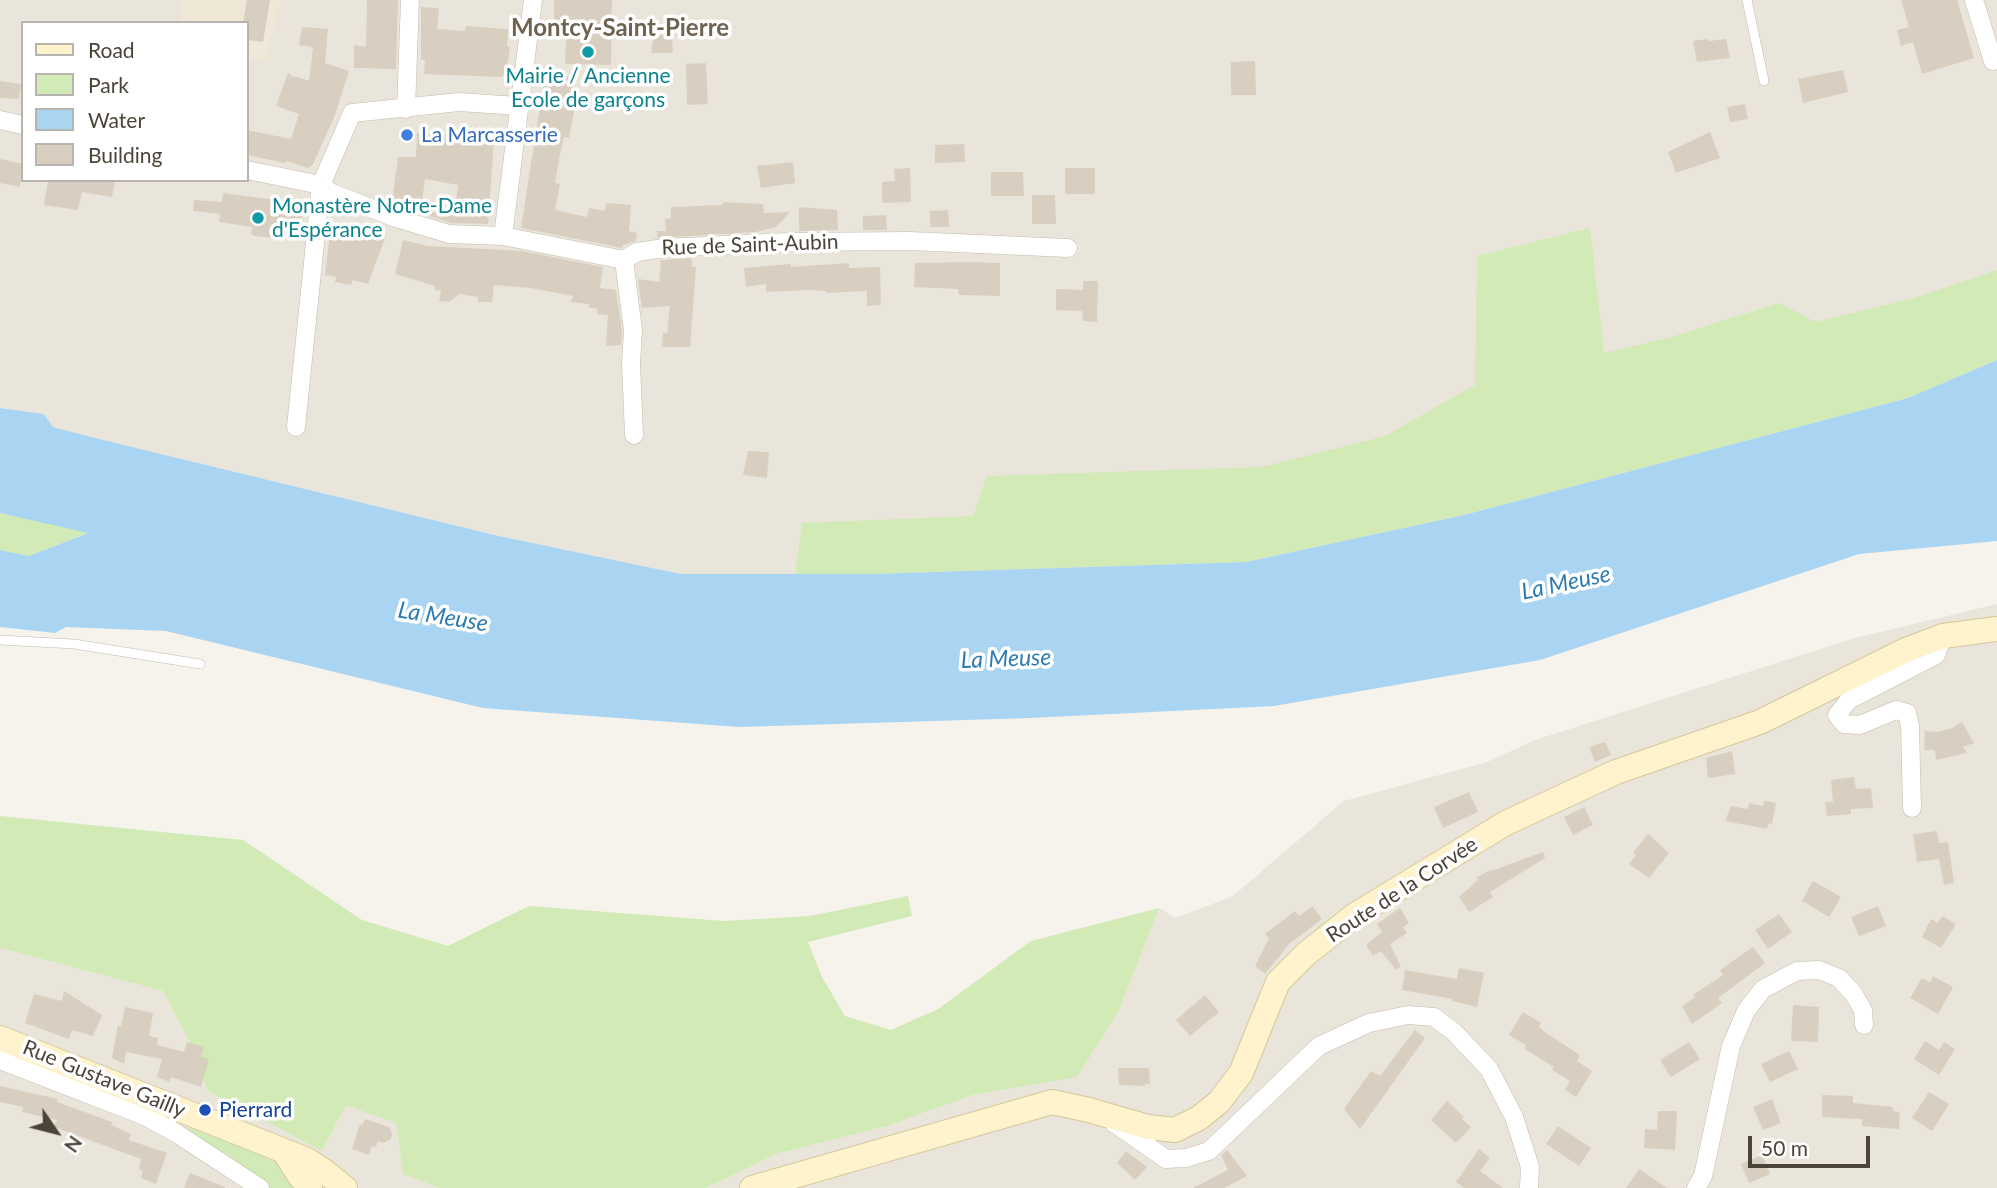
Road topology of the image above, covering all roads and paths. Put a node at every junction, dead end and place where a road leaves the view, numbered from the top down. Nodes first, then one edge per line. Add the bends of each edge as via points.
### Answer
1 (410, 0) edge
2 (533, 0) edge
3 (1748, 0) edge
4 (1974, 0) edge
5 (1993, 61) dead end
6 (1764, 81) dead end
7 (518, 106) junction
8 (406, 109) junction
9 (0, 120) edge
10 (21, 125) edge
11 (248, 170) edge
12 (320, 185) junction
13 (503, 236) junction
14 (1068, 248) dead end
15 (624, 260) junction
16 (296, 427) dead end
17 (634, 435) dead end
18 (1997, 629) edge
19 (1943, 636) junction
20 (0, 640) edge
21 (201, 664) dead end
22 (1912, 808) dead end
23 (1864, 1025) dead end
24 (0, 1038) edge
25 (0, 1060) edge
26 (1100, 1113) junction
27 (285, 1153) junction
28 (260, 1188) edge
29 (310, 1188) edge
30 (345, 1188) edge
31 (752, 1188) edge
32 (1529, 1188) edge
33 (1696, 1188) edge

1 - 8 street
2 - 7 street
3 - 6 lane
4 - 5 street
7 - 8 street via 459,102
7 - 13 street
8 - 12 street via 352,113
9 - 10 street
11 - 12 street, Rue de Saint-Aubin
12 - 13 street, Rue de Saint-Aubin via 396,218 450,234
12 - 16 street
13 - 15 street, Rue de Saint-Aubin
14 - 15 street, Rue de Saint-Aubin via 910,241 788,242 664,248 637,252
15 - 17 street via 633,330
18 - 19 street, Route de la Corvée
19 - 22 street via 1936,655 1849,700 1837,715 1844,724 1860,724 1896,710 1907,713
19 - 26 street, Route de la Corvée via 1760,722 1616,772 1506,823 1355,915 1278,982 1241,1073 1219,1102 1199,1118 1175,1130 1148,1128
20 - 21 lane via 75,644
23 - 33 street via 1863,1010 1839,978 1819,971 1797,971 1763,989 1746,1011 1731,1046 1703,1176
24 - 27 street, Rue Gustave Gailly
25 - 28 street, Rue Gustave Gailly via 145,1116
26 - 31 street, Route de la Corvée via 1052,1102
26 - 32 street via 1166,1159 1186,1158 1209,1151 1319,1046 1368,1023 1408,1015 1434,1017 1489,1069 1514,1118 1530,1167
27 - 29 street
27 - 30 street, Rue Gustave Gailly via 307,1160

